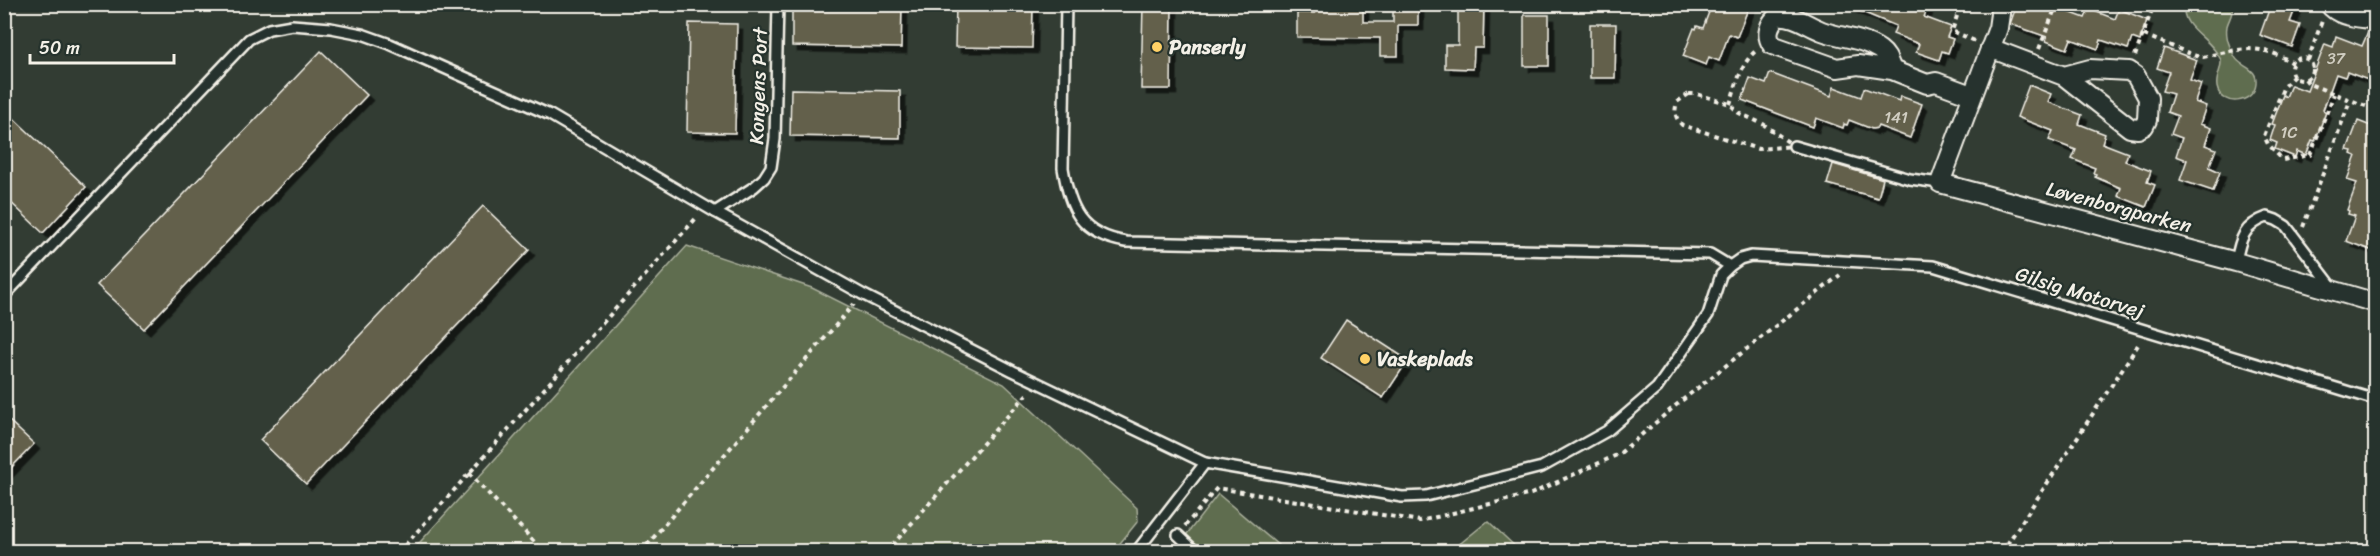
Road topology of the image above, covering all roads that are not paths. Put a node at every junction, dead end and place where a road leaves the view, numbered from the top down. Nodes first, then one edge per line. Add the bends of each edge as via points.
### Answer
1 (778, 4) edge
2 (1066, 4) edge
3 (1999, 4) edge
4 (2330, 6) edge
5 (2376, 20) edge
6 (1990, 48) junction
7 (1893, 70) junction
8 (2064, 76) junction
9 (1971, 95) junction
10 (1794, 146) road end
11 (1940, 183) junction
12 (715, 212) junction
13 (2236, 262) junction
14 (1730, 266) junction
15 (2336, 290) junction
16 (4, 296) edge
17 (2376, 303) edge
18 (2376, 400) edge
19 (1205, 463) junction
20 (1178, 535) road end
21 (1136, 552) edge
22 (1196, 552) edge

1 - 12 lane, Kongens Port via 771,167 754,187
2 - 14 lane via 1063,168 1077,214 1106,238 1126,242 1710,254
3 - 6 street via 1998,28
4 - 5 street via 2342,14
6 - 8 street
6 - 9 street
7 - 7 street via 1880,50 1791,17 1778,16 1769,30 1769,40 1778,47 1837,68 1858,65
7 - 9 street
8 - 8 street via 2130,128 2144,126 2148,98 2129,71 2090,69
9 - 11 street
10 - 11 lane
11 - 13 street, Løvenborgparken
12 - 16 lane via 550,115 400,48 362,34 292,25 268,29 249,39
12 - 19 lane via 862,294
13 - 15 street, Løvenborgparken
13 - 15 lane via 2241,236 2247,227 2267,218 2276,220 2293,235
14 - 18 lane, Gilsig Motorvej via 1740,259 1767,255 1933,266
14 - 19 lane via 1721,275 1708,315 1657,388 1607,431 1542,467 1426,496 1402,496
15 - 17 street, Løvenborgparken
19 - 21 lane
20 - 22 lane

